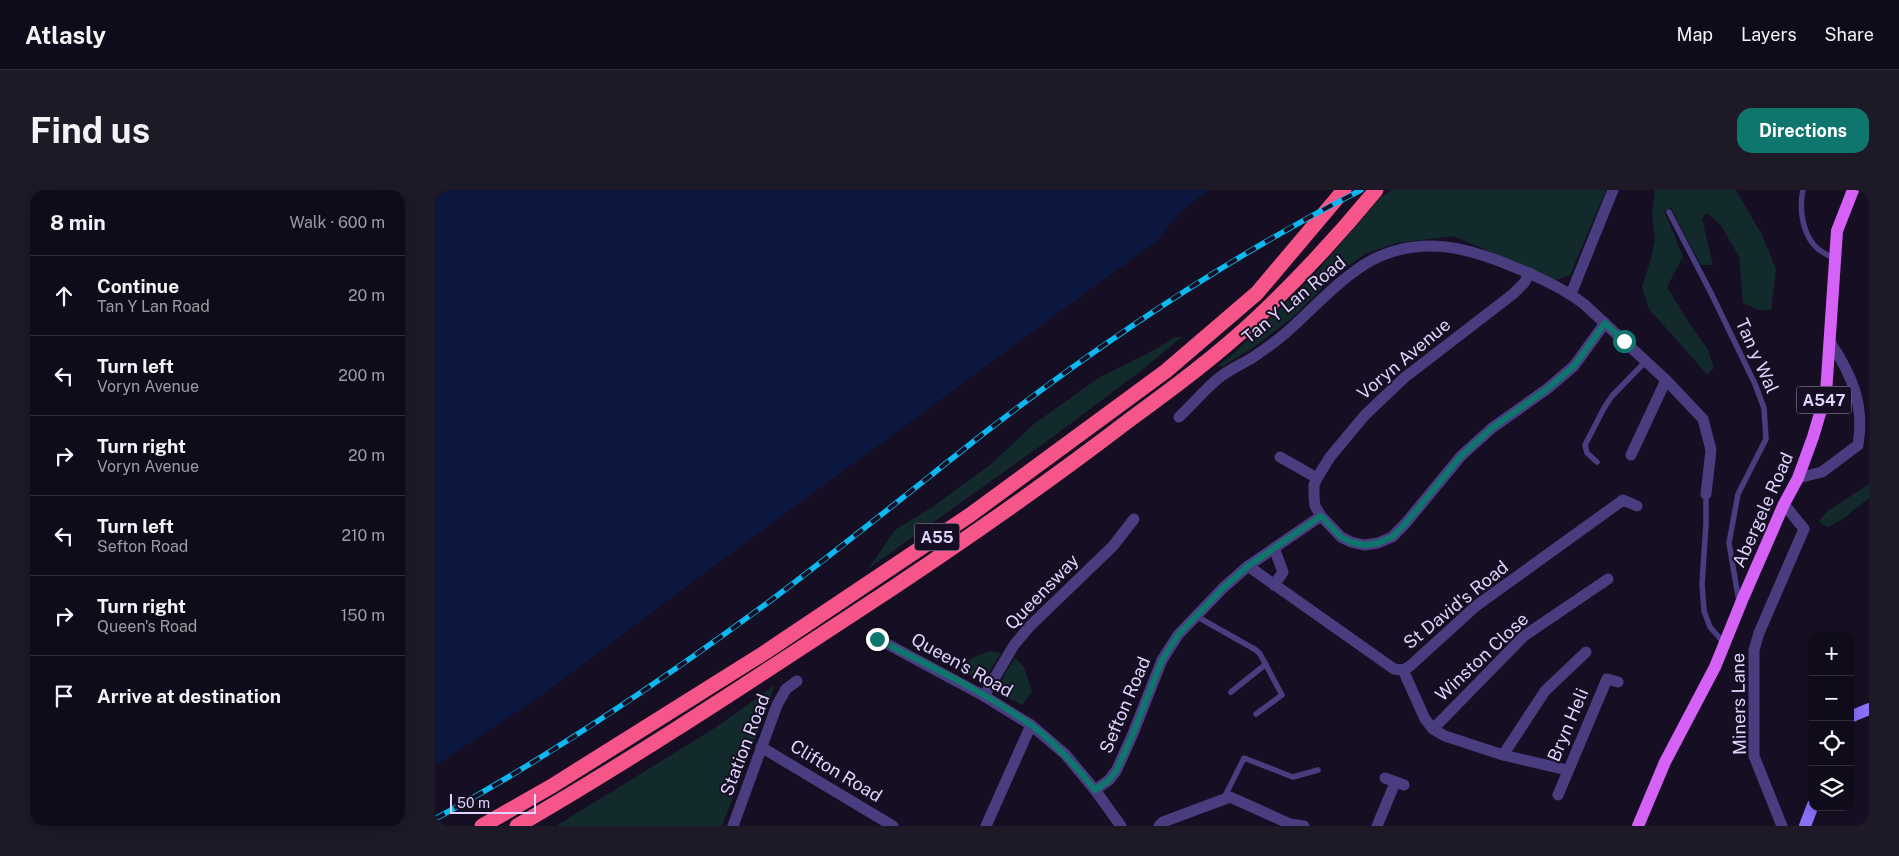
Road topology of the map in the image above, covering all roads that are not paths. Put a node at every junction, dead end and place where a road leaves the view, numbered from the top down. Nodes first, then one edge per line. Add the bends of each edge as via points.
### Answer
1 (1345, 190) edge
2 (1376, 190) edge
3 (1613, 190) edge
4 (1803, 190) edge
5 (1853, 190) edge
6 (1669, 212) dead end
7 (1835, 259) junction
8 (1530, 273) junction
9 (1571, 294) junction
10 (1605, 323) junction
11 (1830, 342) junction
12 (1646, 361) junction
13 (1666, 380) junction
14 (1179, 417) dead end
15 (1631, 455) dead end
16 (1280, 457) dead end
17 (1597, 462) dead end
18 (1317, 478) junction
19 (1798, 478) junction
20 (1706, 494) joint
21 (1784, 504) junction
22 (1637, 506) dead end
23 (1321, 516) junction
24 (1135, 519) dead end
25 (1274, 548) junction
26 (1248, 566) junction
27 (1608, 579) dead end
28 (1274, 584) junction
29 (1739, 606) junction
30 (1196, 616) junction
31 (886, 639) dead end
32 (1725, 645) junction
33 (1586, 652) dead end
34 (1266, 664) junction
35 (1403, 670) junction
36 (797, 681) dead end
37 (1618, 682) dead end
38 (1231, 692) dead end
39 (984, 696) junction
40 (1869, 709) edge
41 (1256, 714) dead end
42 (1854, 715) edge
43 (1031, 725) junction
44 (1433, 729) junction
45 (761, 747) junction
46 (1503, 755) junction
47 (1318, 770) dead end
48 (1567, 770) junction
49 (1395, 782) dead end
50 (1095, 790) junction
51 (1558, 795) dead end
52 (1224, 798) junction
53 (1811, 811) edge
54 (482, 826) edge
55 (517, 826) edge
56 (733, 826) edge
57 (893, 826) edge
58 (986, 826) edge
59 (1121, 826) edge
60 (1159, 826) edge
61 (1305, 826) edge
62 (1377, 826) edge
63 (1637, 826) edge
64 (1782, 826) edge
65 (1805, 826) edge

1 - 54 highway, A55 via 1257,293 1166,371 970,515 765,653
2 - 55 highway, A55 via 1316,260 1257,318 1193,372 1082,456 925,567 705,710
3 - 9 street
4 - 7 lane via 1803,224 1810,240
5 - 7 main road, Abergele Road / A547 via 1837,231
6 - 29 lane, Tan y Wal via 1764,408 1766,439 1738,494 1729,544
7 - 11 main road, Abergele Road / A547
8 - 9 street, Tan Y Lan Road
8 - 14 street, Tan Y Lan Road via 1455,247 1426,246 1400,250 1373,260 1349,275 1287,332 1220,377
8 - 18 street, Voryn Avenue via 1513,294 1404,378 1365,415
9 - 10 street, Tan Y Lan Road
10 - 12 street, Tan Y Lan Road
10 - 23 street, Voryn Avenue via 1574,366 1492,428 1461,456 1392,537 1364,545 1351,542 1341,537
11 - 19 main road, Abergele Road / A547 via 1826,393
11 - 19 street via 1846,366 1859,407 1861,427 1858,445 1822,472
12 - 13 street, Tan Y Lan Road
12 - 17 lane via 1612,396 1585,445 1587,453
13 - 15 street
13 - 20 street, Tan Y Lan Road via 1703,419 1711,450
16 - 18 street
18 - 23 street, Voryn Avenue via 1315,506
19 - 21 main road, Abergele Road / A547
20 - 32 lane via 1704,611 1710,627
21 - 29 main road, Abergele Road / A547
21 - 64 street, Miners Lane via 1804,529 1754,650 1754,756
22 - 35 street, St David's Road via 1623,500 1476,606
23 - 25 street, Sefton Road
24 - 39 street, Queensway via 1113,546 1030,626 1014,645
25 - 26 street, Sefton Road
25 - 28 street via 1283,572
26 - 28 street, St David's Road
26 - 30 street, Sefton Road
27 - 44 street, Winston Close via 1524,636
28 - 35 street, St David's Road via 1394,669
29 - 32 main road, Abergele Road / A547
30 - 34 lane via 1256,650
30 - 50 street, Sefton Road via 1178,635 1162,660 1116,771
31 - 39 street, Queen's Road
32 - 63 main road, Abergele Road / A547 via 1665,762
33 - 46 street via 1545,691
34 - 38 lane
34 - 41 lane via 1282,694
35 - 44 street via 1425,719
36 - 45 street, Station Road via 786,689 777,705
37 - 48 street, Bryn Heli via 1607,679
39 - 43 street, Queen's Road
40 - 42 street
43 - 50 street, Queen's Road via 1065,754
43 - 58 street
44 - 46 street
45 - 56 street, Station Road
45 - 57 street, Clifton Road
46 - 48 street
47 - 52 lane via 1293,777 1244,758
48 - 51 street, Bryn Heli
49 - 62 street
50 - 59 street, Queen's Road
52 - 60 street
52 - 61 street via 1230,796 1290,824
53 - 65 street

